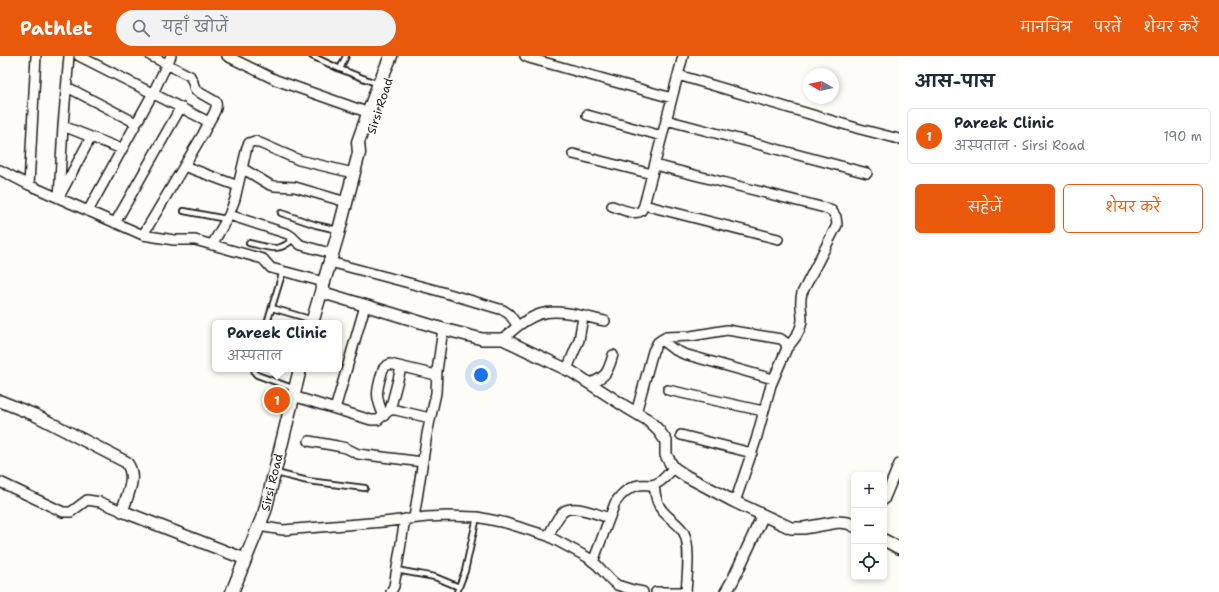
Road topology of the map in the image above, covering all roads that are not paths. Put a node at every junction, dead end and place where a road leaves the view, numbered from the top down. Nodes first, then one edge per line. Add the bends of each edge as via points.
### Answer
1 (36, 56) edge
2 (69, 56) edge
3 (79, 56) edge
4 (151, 56) edge
5 (227, 56) edge
6 (312, 56) edge
7 (346, 56) edge
8 (391, 56) edge
9 (397, 56) edge
10 (525, 56) edge
11 (683, 56) edge
12 (169, 60) edge
13 (340, 69) junction
14 (678, 75) junction
15 (379, 84) junction
16 (67, 88) junction
17 (153, 93) junction
18 (672, 98) junction
19 (181, 107) junction
20 (372, 114) junction
21 (587, 115) dead end
22 (666, 120) junction
23 (209, 122) junction
24 (136, 123) junction
25 (63, 126) junction
26 (662, 136) junction
27 (91, 137) junction
28 (899, 139) edge
29 (122, 149) junction
30 (573, 154) dead end
31 (654, 165) junction
32 (184, 166) junction
33 (242, 168) junction
34 (0, 170) edge
35 (353, 173) junction
36 (867, 173) dead end
37 (652, 174) junction
38 (29, 185) junction
39 (238, 186) junction
40 (59, 198) junction
41 (346, 202) junction
42 (644, 205) junction
43 (612, 206) dead end
44 (88, 211) junction
45 (184, 211) dead end
46 (281, 213) dead end
47 (227, 217) junction
48 (115, 223) junction
49 (340, 230) junction
50 (143, 235) junction
51 (294, 238) junction
52 (778, 239) dead end
53 (249, 243) dead end
54 (212, 245) junction
55 (331, 258) junction
56 (283, 271) junction
57 (323, 287) junction
58 (365, 306) junction
59 (272, 308) junction
60 (584, 317) junction
61 (268, 320) edge
62 (306, 320) edge
63 (313, 320) edge
64 (605, 320) dead end
65 (518, 326) junction
66 (443, 329) junction
67 (503, 339) junction
68 (661, 340) junction
69 (787, 348) junction
70 (613, 355) dead end
71 (402, 368) junction
72 (567, 369) junction
73 (255, 372) edge
74 (299, 372) edge
75 (436, 375) junction
76 (773, 379) junction
77 (590, 383) junction
78 (668, 390) dead end
79 (294, 393) junction
80 (0, 401) edge
81 (335, 409) junction
82 (763, 411) junction
83 (636, 412) junction
84 (387, 413) junction
85 (430, 418) junction
86 (681, 435) dead end
87 (309, 441) dead end
88 (752, 454) junction
89 (423, 462) junction
90 (899, 464) edge
91 (674, 468) junction
92 (274, 472) junction
93 (0, 482) edge
94 (654, 485) junction
95 (365, 488) dead end
96 (887, 493) edge
97 (735, 502) junction
98 (122, 511) junction
99 (763, 515) junction
100 (477, 517) junction
101 (414, 518) junction
102 (609, 518) junction
103 (405, 519) junction
104 (851, 524) edge
105 (258, 526) junction
106 (548, 536) junction
107 (887, 542) edge
108 (899, 548) edge
109 (245, 559) junction
110 (593, 562) junction
111 (396, 570) junction
112 (458, 590) edge
113 (232, 592) edge
114 (391, 592) edge
115 (643, 592) edge
116 (656, 592) edge
117 (680, 592) edge
118 (686, 592) edge
119 (726, 592) edge

1 - 38 street
2 - 16 street
3 - 17 street
4 - 12 street
5 - 20 street via 276,80
6 - 13 lane
7 - 13 lane
8 - 15 main road, Sirsi Road
9 - 20 main road, Sirsi Road
10 - 18 street
11 - 14 street
12 - 17 street
12 - 23 street via 190,76 195,90 216,102
13 - 15 lane
14 - 18 street
14 - 28 street
15 - 20 main road, Sirsi Road
16 - 24 street
16 - 25 street
17 - 19 street
17 - 24 street
18 - 22 street
19 - 23 street
19 - 48 street
20 - 35 main road, Sirsi Road via 367,144 359,153
21 - 26 street
22 - 26 street
22 - 36 street
23 - 32 street
24 - 29 street
25 - 27 street
25 - 40 street
26 - 31 street
27 - 29 street
27 - 40 street
29 - 44 street
30 - 37 street
31 - 37 street
31 - 69 street via 832,211 837,225 802,293 802,319 797,336
32 - 39 street
32 - 50 street
33 - 35 street via 249,144 255,141 299,160
33 - 39 street
33 - 41 street via 270,185 295,187
34 - 38 street
35 - 41 main road, Sirsi Road
37 - 42 street
38 - 40 street
39 - 47 street
40 - 44 street
41 - 49 main road, Sirsi Road
42 - 43 street via 638,213
42 - 52 street
44 - 48 street
45 - 47 lane
46 - 49 lane
47 - 51 street via 288,234
47 - 54 street
48 - 50 street
49 - 55 main road, Sirsi Road
50 - 54 street via 174,240 195,240
51 - 53 lane via 286,246 276,248
51 - 55 street via 301,245
54 - 56 street via 263,259 272,268
55 - 57 main road, Sirsi Road
55 - 65 street via 503,310
56 - 57 street
56 - 59 lane
57 - 58 street
57 - 63 main road, Sirsi Road
58 - 66 street
58 - 81 street
59 - 61 lane
59 - 62 lane
60 - 64 street
60 - 65 street via 560,312 540,314
60 - 72 street via 579,340
65 - 67 street
66 - 67 street via 482,339
66 - 75 street
67 - 72 street
68 - 69 street via 666,337 727,330 781,339
68 - 76 street via 684,354
68 - 83 street via 653,351
69 - 76 street
70 - 77 street via 603,377
71 - 75 street
71 - 84 street
71 - 84 street via 390,364 383,368 377,391 379,405
72 - 77 street
73 - 79 lane via 256,375
74 - 79 main road, Sirsi Road
75 - 85 street via 436,392
76 - 82 street
77 - 83 street
78 - 82 street
79 - 81 street
79 - 92 main road, Sirsi Road
80 - 98 street via 126,462 132,472 132,481
81 - 84 street via 371,420 378,420
82 - 88 street
83 - 91 street via 648,420 666,441 666,455
84 - 85 street via 396,410
85 - 89 street
86 - 88 street
87 - 89 street via 346,448 358,454
88 - 97 street
89 - 101 street
90 - 96 street
91 - 94 street via 661,482
91 - 97 street
92 - 95 lane via 308,481
92 - 105 main road, Sirsi Road via 265,511
93 - 98 street via 63,512 71,512 87,500
94 - 102 street via 639,485 627,490 615,503
94 - 118 street via 658,505 684,534 688,562
97 - 99 street
98 - 109 street
99 - 104 street via 796,528 838,522
99 - 119 street
100 - 101 street
100 - 106 street
100 - 112 lane via 466,571
101 - 103 street
102 - 106 street via 572,508 560,516
102 - 110 street
103 - 105 street via 283,530
103 - 111 street
105 - 109 main road, Sirsi Road
106 - 110 street
107 - 108 street
109 - 113 main road, Sirsi Road
110 - 115 street via 617,585
111 - 112 lane via 435,577
111 - 114 street
116 - 117 street

